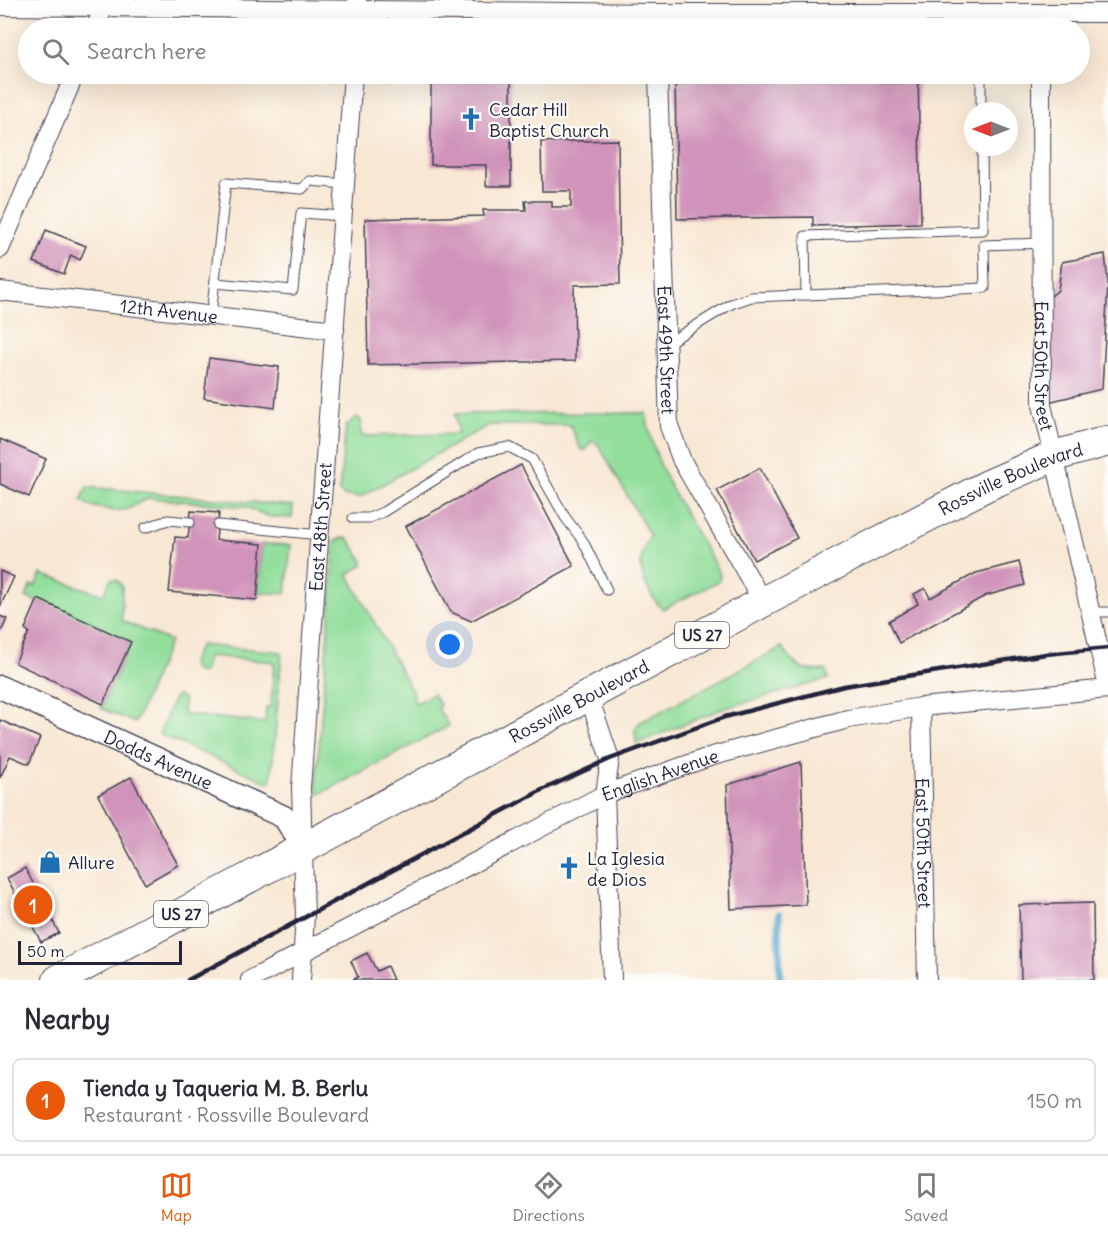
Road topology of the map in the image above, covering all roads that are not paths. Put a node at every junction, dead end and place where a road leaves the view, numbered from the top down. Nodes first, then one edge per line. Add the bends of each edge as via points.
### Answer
1 (357, 4) edge
2 (105, 5) junction
3 (0, 6) edge
4 (1108, 13) edge
5 (657, 14) edge
6 (1041, 14) edge
7 (99, 18) edge
8 (71, 84) edge
9 (352, 84) edge
10 (658, 84) edge
11 (981, 84) edge
12 (1041, 84) edge
13 (981, 102) edge
14 (982, 156) edge
15 (345, 184) junction
16 (343, 216) junction
17 (983, 230) junction
18 (1042, 243) junction
19 (984, 244) junction
20 (0, 249) edge
21 (215, 283) junction
22 (0, 291) edge
23 (806, 296) junction
24 (211, 315) junction
25 (335, 330) junction
26 (666, 344) junction
27 (1108, 441) edge
28 (1054, 456) junction
29 (353, 518) dead end
30 (190, 522) dead end
31 (218, 525) dead end
32 (145, 528) dead end
33 (320, 535) junction
34 (607, 590) dead end
35 (764, 602) junction
36 (1100, 612) edge
37 (0, 687) edge
38 (1108, 688) edge
39 (589, 697) junction
40 (921, 707) junction
41 (605, 794) junction
42 (304, 848) junction
43 (301, 952) junction
44 (58, 980) edge
45 (250, 980) edge
46 (301, 980) edge
47 (612, 980) edge
48 (927, 980) edge

1 - 2 street
1 - 5 street
2 - 3 street
2 - 7 street
4 - 6 street
5 - 6 street
8 - 20 street
9 - 15 street, East 48th Street
10 - 26 street, East 49th Street
11 - 13 lane
12 - 18 street, East 50th Street
14 - 17 lane
15 - 16 street, East 48th Street
15 - 21 lane via 310,181 302,189 226,183
16 - 21 lane via 301,213 293,290
16 - 25 street, East 48th Street
17 - 19 lane
17 - 23 lane via 805,237
18 - 19 lane
18 - 28 street, East 50th Street via 1042,405
19 - 23 lane via 985,288
21 - 24 lane
22 - 24 street, 12th Avenue
23 - 26 lane via 751,297 731,304
24 - 25 street, 12th Avenue
25 - 33 street, East 48th Street
26 - 35 street, East 49th Street via 669,426 682,461
27 - 28 highway, Rossville Boulevard / US 27
28 - 35 highway, Rossville Boulevard / US 27 via 986,486
28 - 36 street, East 50th Street
29 - 34 lane via 369,518 383,512 478,453 509,447 532,459 559,508 584,541
30 - 32 lane via 168,520
31 - 33 lane
33 - 42 street, East 48th Street via 301,788
35 - 39 highway, Rossville Boulevard / US 27
36 - 38 street, East 50th Street
37 - 42 street, Dodds Avenue via 284,818
38 - 40 street, English Avenue
39 - 41 street via 610,759
39 - 42 highway, Rossville Boulevard / US 27
40 - 41 street, English Avenue via 790,733
40 - 48 street, East 50th Street
41 - 43 street, English Avenue
41 - 47 street
42 - 43 street, East 48th Street
42 - 44 highway, Rossville Boulevard / US 27
43 - 45 street, English Avenue
43 - 46 street, East 48th Street

